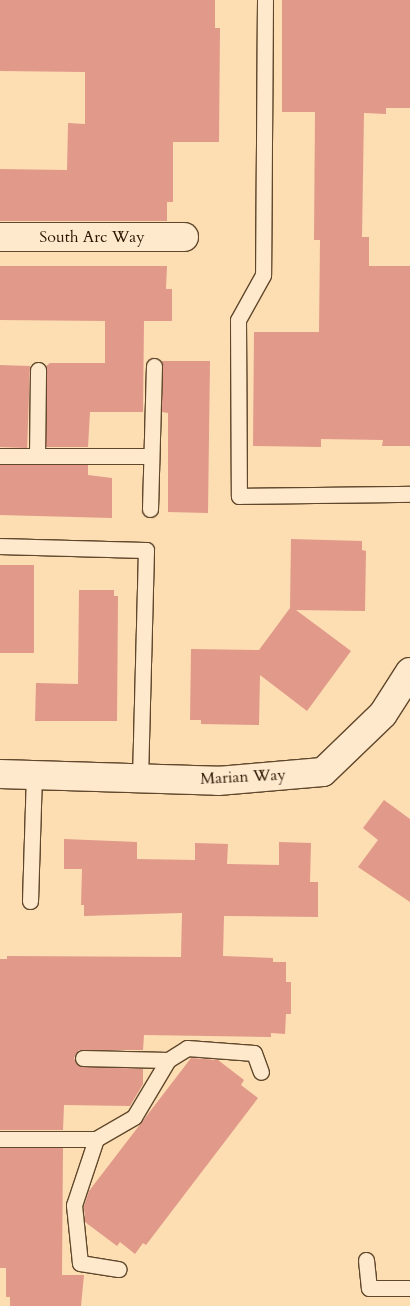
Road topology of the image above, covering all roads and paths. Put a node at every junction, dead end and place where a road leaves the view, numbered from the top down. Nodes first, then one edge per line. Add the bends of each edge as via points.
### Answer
1 (265, 0) edge
2 (0, 237) edge
3 (184, 237) dead end
4 (154, 366) dead end
5 (38, 370) dead end
6 (0, 456) edge
7 (37, 456) junction
8 (151, 456) junction
9 (410, 494) edge
10 (150, 509) dead end
11 (0, 546) edge
12 (410, 672) edge
13 (0, 774) edge
14 (34, 774) junction
15 (140, 777) junction
16 (30, 901) dead end
17 (83, 1058) dead end
18 (168, 1060) junction
19 (261, 1072) dead end
20 (0, 1139) edge
21 (96, 1140) junction
22 (366, 1260) dead end
23 (119, 1269) dead end
24 (410, 1288) edge

1 - 9 lane via 263,275 238,320 238,496
2 - 3 street, South Arc Way
4 - 8 lane
5 - 7 lane
6 - 7 lane
7 - 8 lane
8 - 10 lane
11 - 15 lane via 146,550
12 - 15 street, Marian Way via 382,714 323,772 218,781
13 - 14 street, Marian Way
14 - 15 street, Marian Way
14 - 16 lane
17 - 18 lane
18 - 19 lane via 187,1048 254,1053
18 - 21 lane via 134,1117
20 - 21 lane
21 - 23 lane via 74,1205 80,1263
22 - 24 lane via 369,1288

